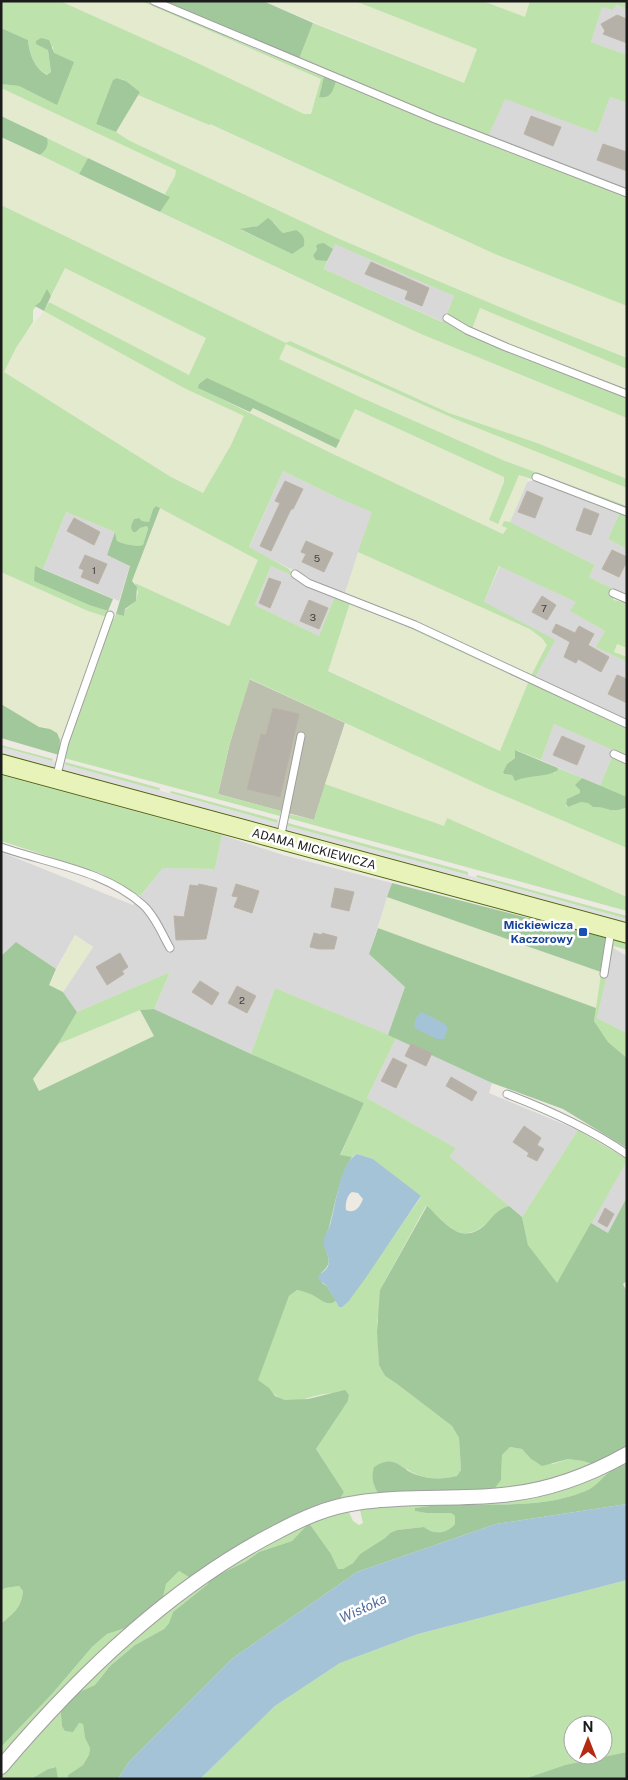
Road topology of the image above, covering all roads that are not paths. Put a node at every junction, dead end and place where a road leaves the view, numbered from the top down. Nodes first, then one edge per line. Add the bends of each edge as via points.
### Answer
1 (154, 1) edge
2 (627, 193) edge
3 (447, 318) dead end
4 (627, 394) edge
5 (536, 477) dead end
6 (627, 512) edge
7 (295, 574) dead end
8 (613, 593) dead end
9 (627, 599) edge
10 (110, 615) dead end
11 (627, 724) edge
12 (301, 736) dead end
13 (614, 754) dead end
14 (627, 760) edge
15 (1, 764) edge
16 (56, 779) junction
17 (280, 839) junction
18 (1, 847) edge
19 (619, 931) edge
20 (170, 948) dead end
21 (604, 974) dead end
22 (507, 1094) dead end
23 (627, 1154) edge
24 (627, 1454) edge
25 (1, 1766) edge

1 - 2 lane via 435,119
3 - 4 lane via 467,330
5 - 6 lane
7 - 11 lane via 308,584 415,625
8 - 9 lane
10 - 16 lane via 65,742
12 - 17 lane
13 - 14 lane
15 - 16 street, ADAMA MICKIEWICZA
16 - 17 street, ADAMA MICKIEWICZA
17 - 19 street, ADAMA MICKIEWICZA
18 - 20 lane via 84,872 117,886 144,906
19 - 21 lane
22 - 23 lane via 578,1124
24 - 25 street via 572,1481 524,1492 376,1500 331,1508 301,1519 211,1570 154,1614 51,1709

